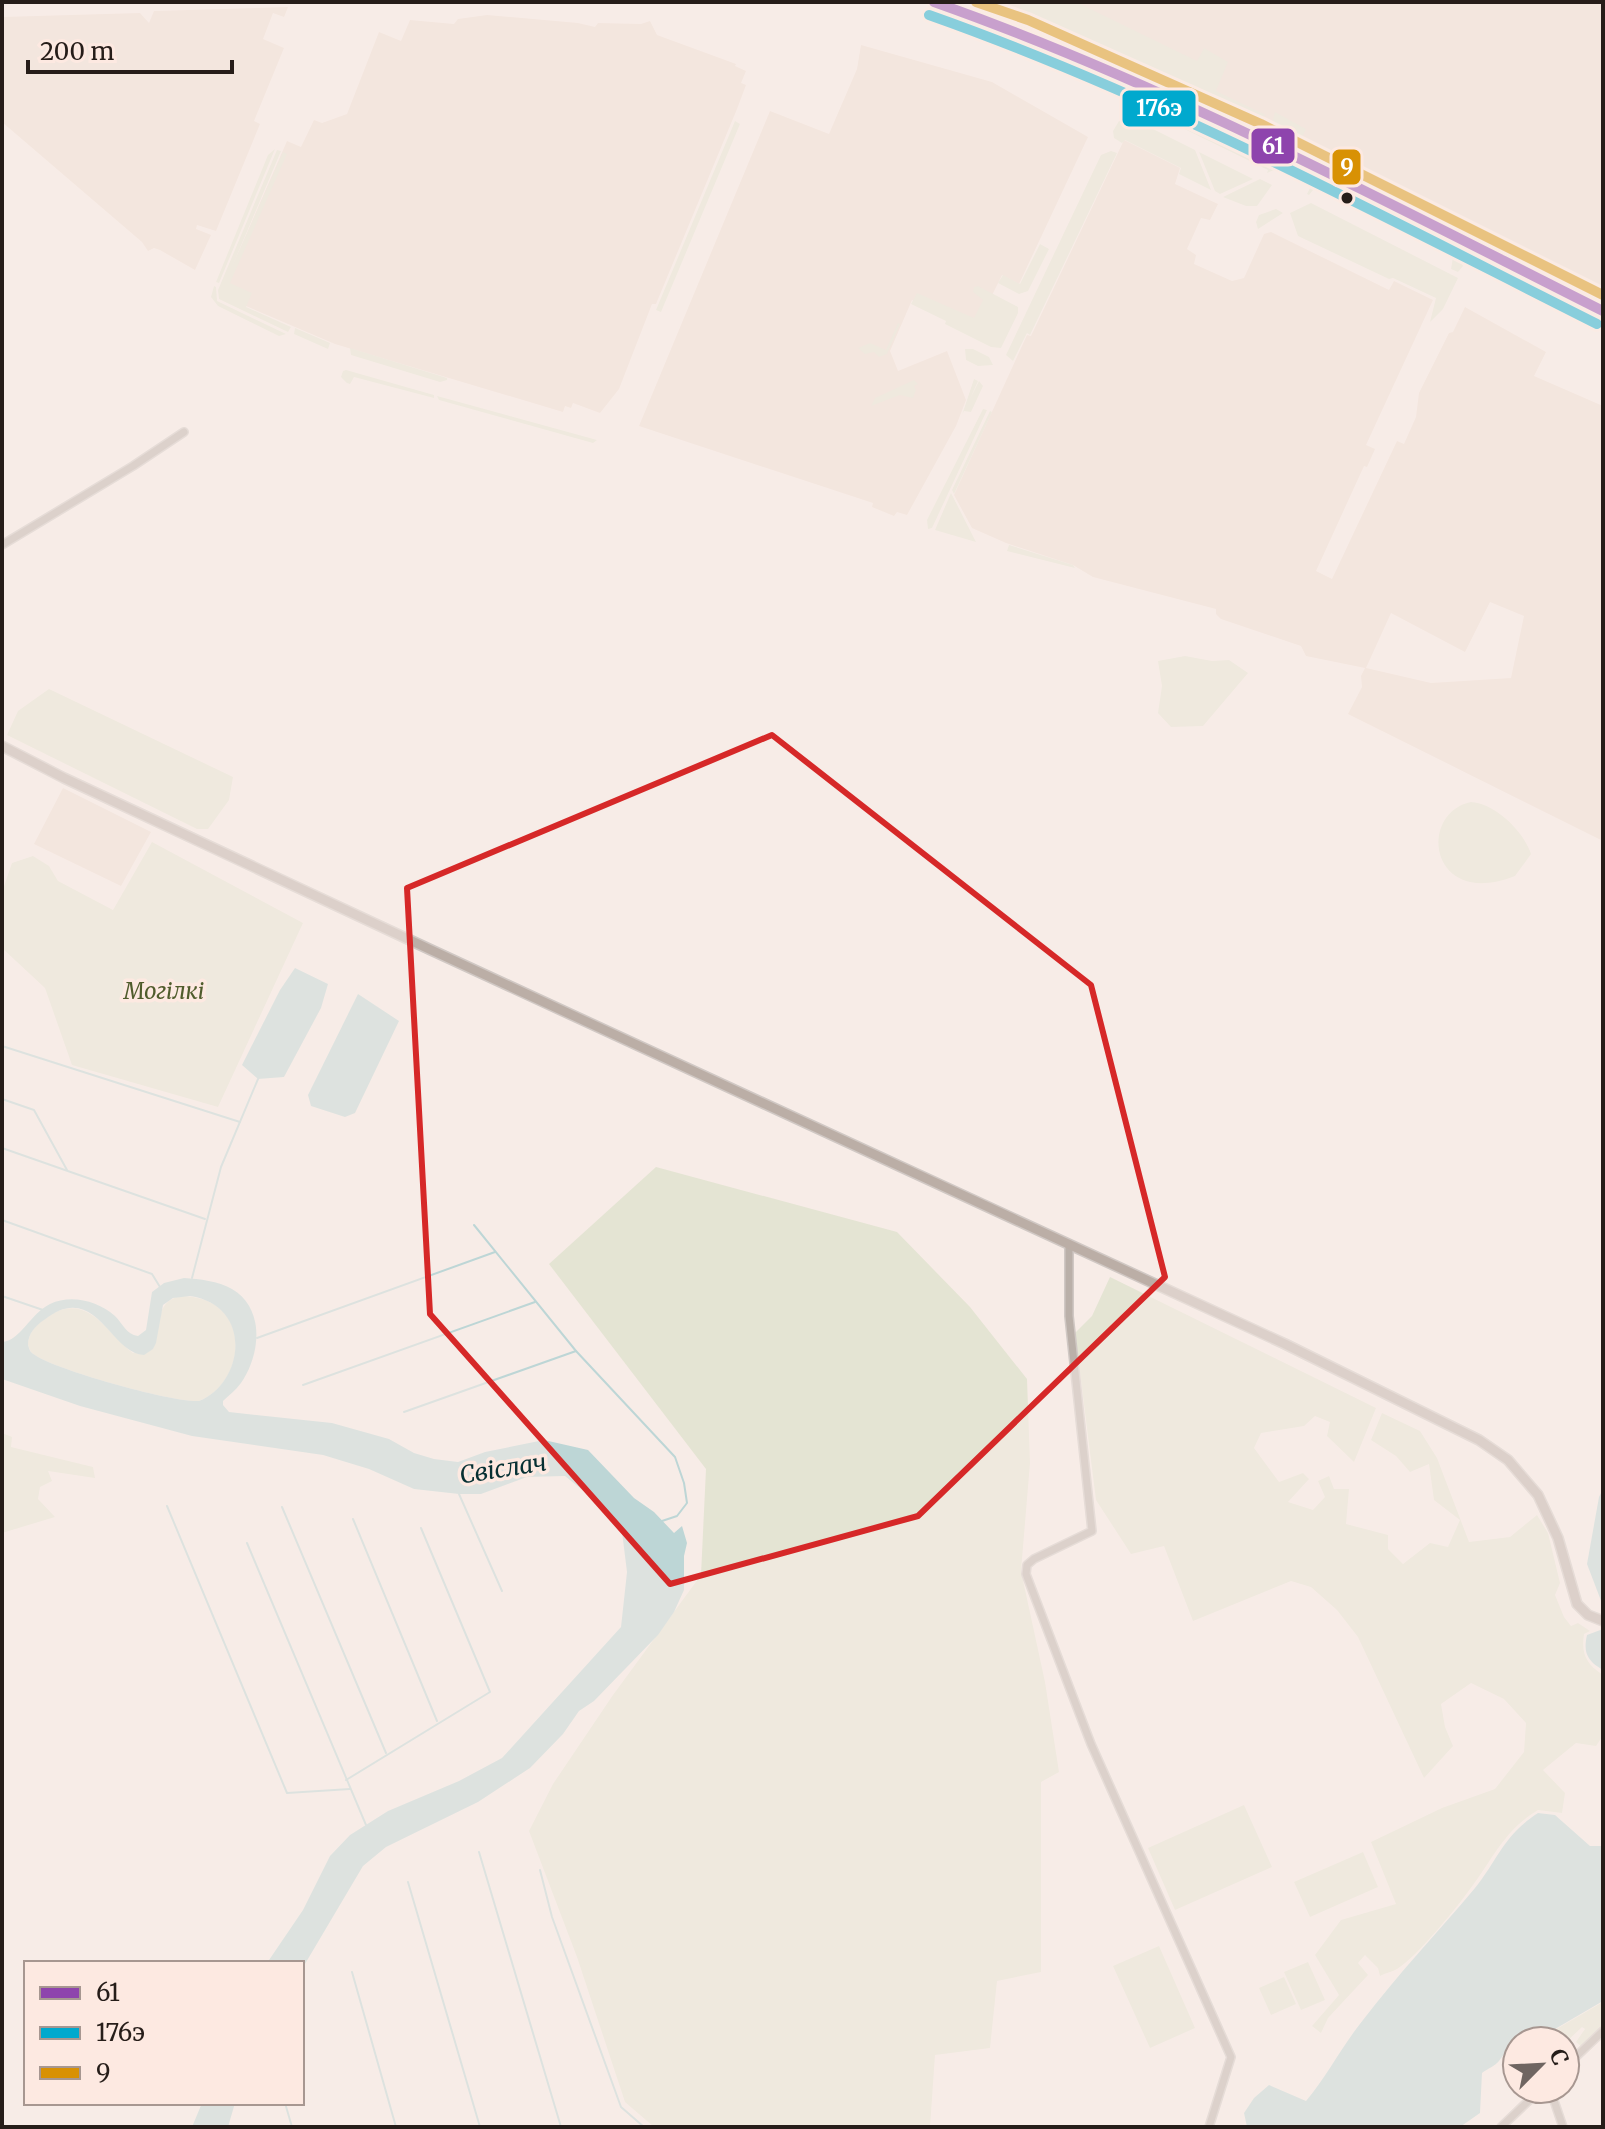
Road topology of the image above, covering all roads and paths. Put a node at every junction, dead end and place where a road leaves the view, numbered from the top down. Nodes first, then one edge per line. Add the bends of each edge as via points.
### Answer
1 (934, 2) edge
2 (1603, 311) edge
3 (184, 432) dead end
4 (2, 545) edge
5 (2, 746) edge
6 (1069, 1244) junction
7 (1603, 1621) edge
8 (1603, 2031) edge
9 (1581, 2052) edge
10 (1525, 2105) edge
11 (1555, 2105) edge
12 (1209, 2127) edge
13 (1502, 2127) edge
14 (1563, 2127) edge

1 - 2 main road via 1022,33 1241,131
3 - 4 street
5 - 6 main road
6 - 7 main road via 1494,1449 1538,1495 1558,1538 1577,1604
6 - 12 street via 1069,1316 1092,1531 1034,1559 1026,1574 1091,1744 1231,2057
8 - 9 street
10 - 13 street
11 - 14 street

